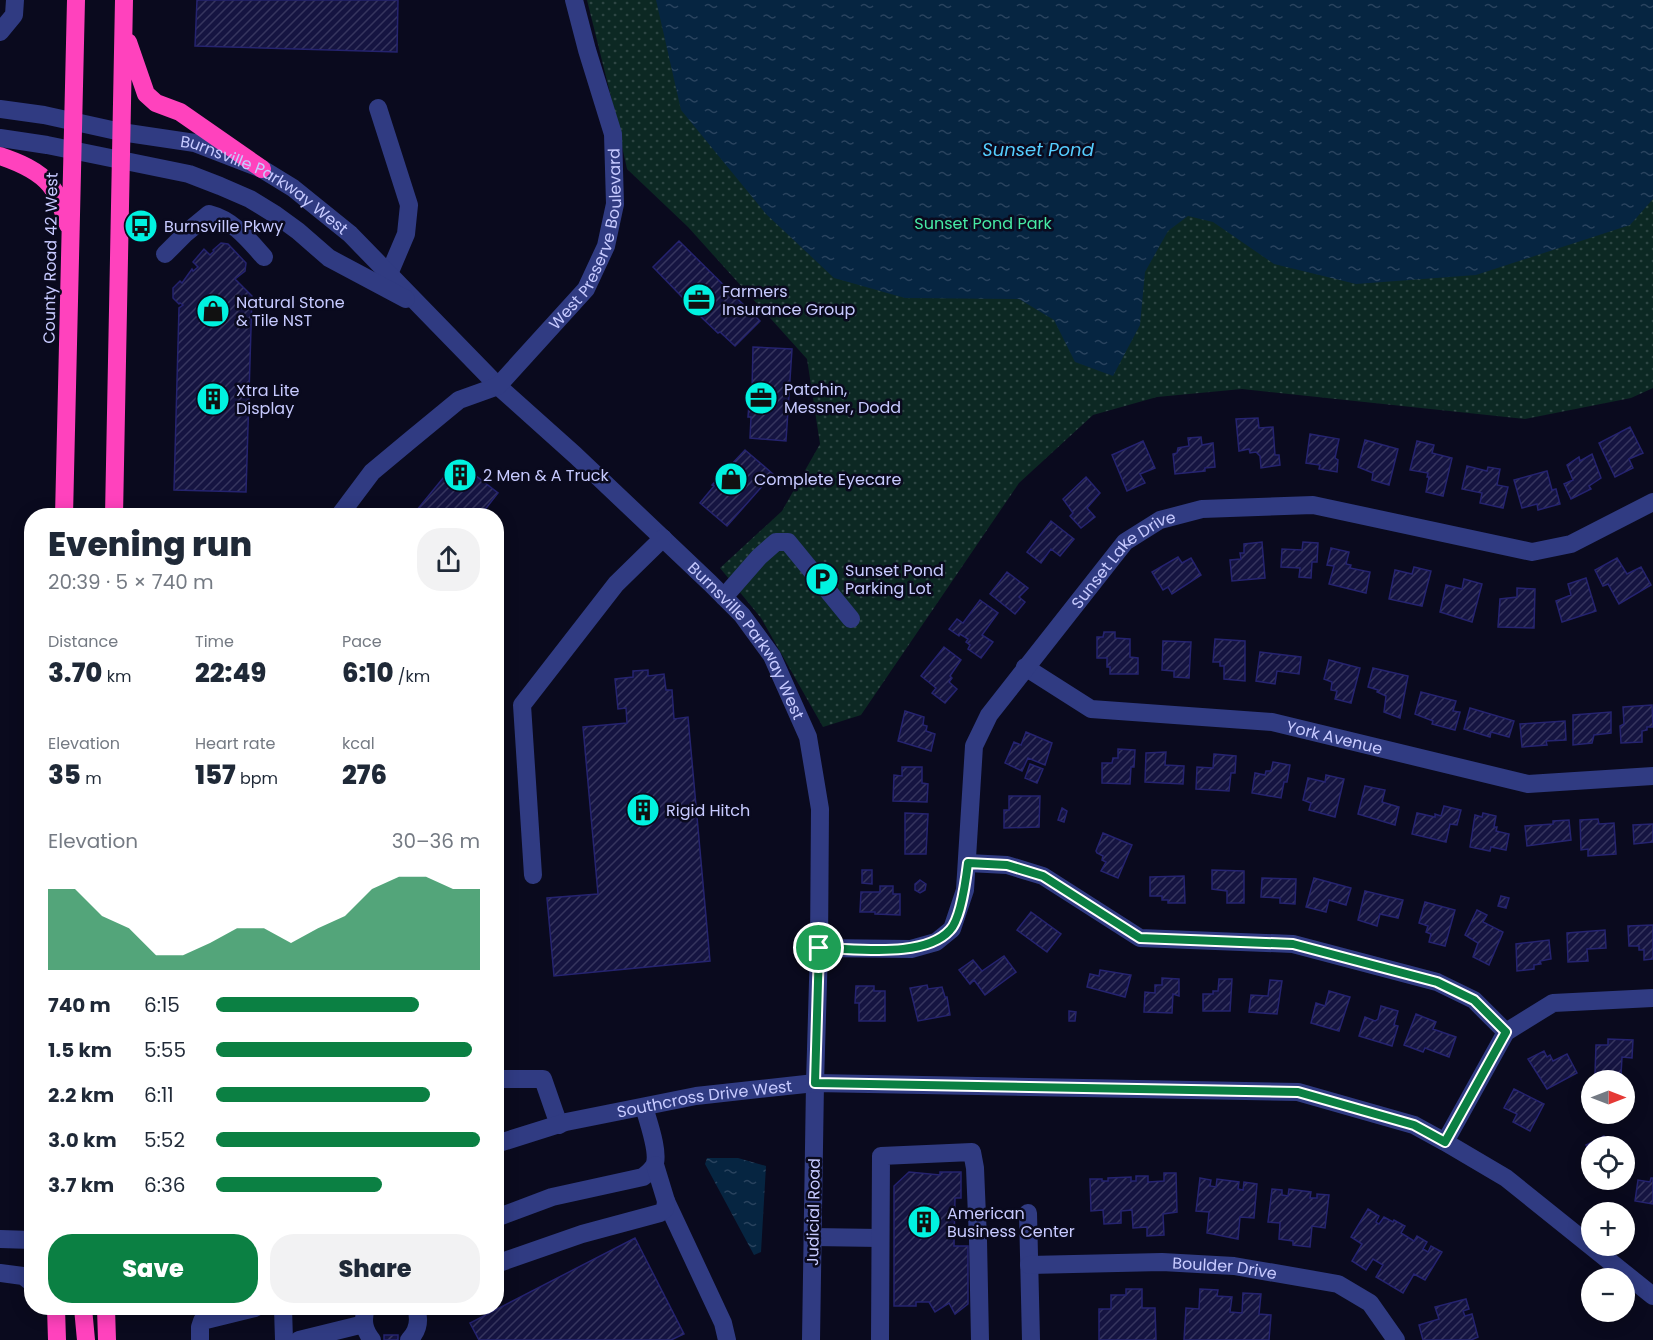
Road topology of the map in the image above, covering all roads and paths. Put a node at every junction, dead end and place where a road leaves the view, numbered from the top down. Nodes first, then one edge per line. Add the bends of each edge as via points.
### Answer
1 (15, 0) edge
2 (76, 0) edge
3 (124, 0) edge
4 (574, 0) edge
5 (124, 28) junction
6 (0, 32) edge
7 (378, 108) dead end
8 (0, 109) edge
9 (73, 121) junction
10 (120, 132) junction
11 (0, 138) edge
12 (72, 150) junction
13 (0, 156) edge
14 (120, 159) junction
15 (261, 170) junction
16 (70, 232) junction
17 (165, 254) dead end
18 (264, 256) dead end
19 (389, 274) junction
20 (423, 309) junction
21 (498, 386) junction
22 (1653, 502) edge
23 (64, 508) edge
24 (114, 508) edge
25 (345, 508) edge
26 (663, 538) junction
27 (724, 597) junction
28 (851, 619) dead end
29 (1025, 667) junction
30 (1653, 776) edge
31 (968, 863) junction
32 (532, 875) dead end
33 (819, 948) junction
34 (1653, 998) edge
35 (1506, 1032) junction
36 (504, 1079) edge
37 (815, 1083) junction
38 (644, 1107) junction
39 (559, 1125) junction
40 (504, 1142) edge
41 (1445, 1142) junction
42 (655, 1165) junction
43 (666, 1201) junction
44 (1029, 1213) dead end
45 (504, 1215) edge
46 (813, 1237) junction
47 (880, 1238) junction
48 (0, 1239) edge
49 (24, 1239) edge
50 (504, 1261) edge
51 (1029, 1265) junction
52 (0, 1273) edge
53 (24, 1277) edge
54 (1653, 1296) edge
55 (55, 1315) edge
56 (84, 1315) edge
57 (106, 1315) edge
58 (226, 1315) edge
59 (283, 1315) edge
60 (417, 1315) edge
61 (367, 1324) edge
62 (57, 1340) edge
63 (86, 1340) edge
64 (107, 1340) edge
65 (200, 1340) edge
66 (284, 1340) edge
67 (299, 1340) edge
68 (409, 1340) edge
69 (728, 1340) edge
70 (811, 1340) edge
71 (880, 1340) edge
72 (980, 1340) edge
73 (1030, 1340) edge
74 (1396, 1340) edge

1 - 6 street via 14,15
2 - 9 highway, County Road 42 West
3 - 5 highway
4 - 21 street, West Preserve Boulevard via 613,134 615,204 606,246 586,289
5 - 10 highway
5 - 15 highway via 146,94 156,103 180,112
7 - 19 street via 409,205 406,234
8 - 9 street, Burnsville Parkway West
9 - 10 street, Burnsville Parkway West
9 - 12 highway, County Road 42 West
10 - 14 highway
10 - 15 street, Burnsville Parkway West via 195,143
11 - 12 street, Burnsville Parkway West
12 - 14 street, Burnsville Parkway West
12 - 16 highway, County Road 42 West
13 - 16 highway via 39,174 52,186
14 - 20 street, Burnsville Parkway West via 189,174 250,199 298,231 329,258
14 - 24 highway
15 - 19 street, Burnsville Parkway West via 321,209
16 - 23 highway, County Road 42 West
17 - 18 street via 209,214 240,231
19 - 20 street, Burnsville Parkway West
20 - 21 street, Burnsville Parkway West
21 - 25 street via 459,400 372,472
21 - 26 street, Burnsville Parkway West
22 - 29 street, Sunset Lake Drive via 1571,544 1532,552 1313,505 1202,508 1160,520 1125,542
26 - 27 street, Burnsville Parkway West
26 - 32 street via 616,584 522,705
27 - 28 street via 759,557 776,543 788,543
27 - 33 street, Burnsville Parkway West via 772,656 808,737 820,808
29 - 30 street, York Avenue via 1092,709 1272,722 1528,784
29 - 31 street, Sunset Lake Drive via 989,715 974,746
31 - 33 street, Sunset Lake Drive via 965,890 952,929 936,942 911,949
31 - 35 street via 1007,865 1043,876 1140,938 1293,944 1437,982 1474,1000
33 - 37 street, Burnsville Parkway West
34 - 35 street via 1553,1003
35 - 41 street
36 - 39 street via 543,1079
37 - 38 street, Southcross Drive West via 696,1096
37 - 41 street, Southcross Drive West via 1298,1092 1414,1125
37 - 46 street, Judicial Road
38 - 39 street, Southcross Drive West
38 - 42 street
39 - 40 street, Southcross Drive West
41 - 54 street, Southcross Drive West via 1506,1178
42 - 43 street
42 - 45 street via 643,1177 552,1197
43 - 50 street via 660,1213 582,1233
43 - 69 street
44 - 51 street
46 - 47 street
46 - 70 street, Judicial Road
47 - 71 street
47 - 72 street via 881,1156 972,1152
48 - 49 street
51 - 73 street
51 - 74 street, Boulder Drive via 1162,1262 1233,1266 1338,1284 1370,1303
52 - 53 street
55 - 62 highway
56 - 63 highway
57 - 64 highway
58 - 65 street via 202,1321
59 - 66 street
60 - 68 street via 417,1328
61 - 67 street

